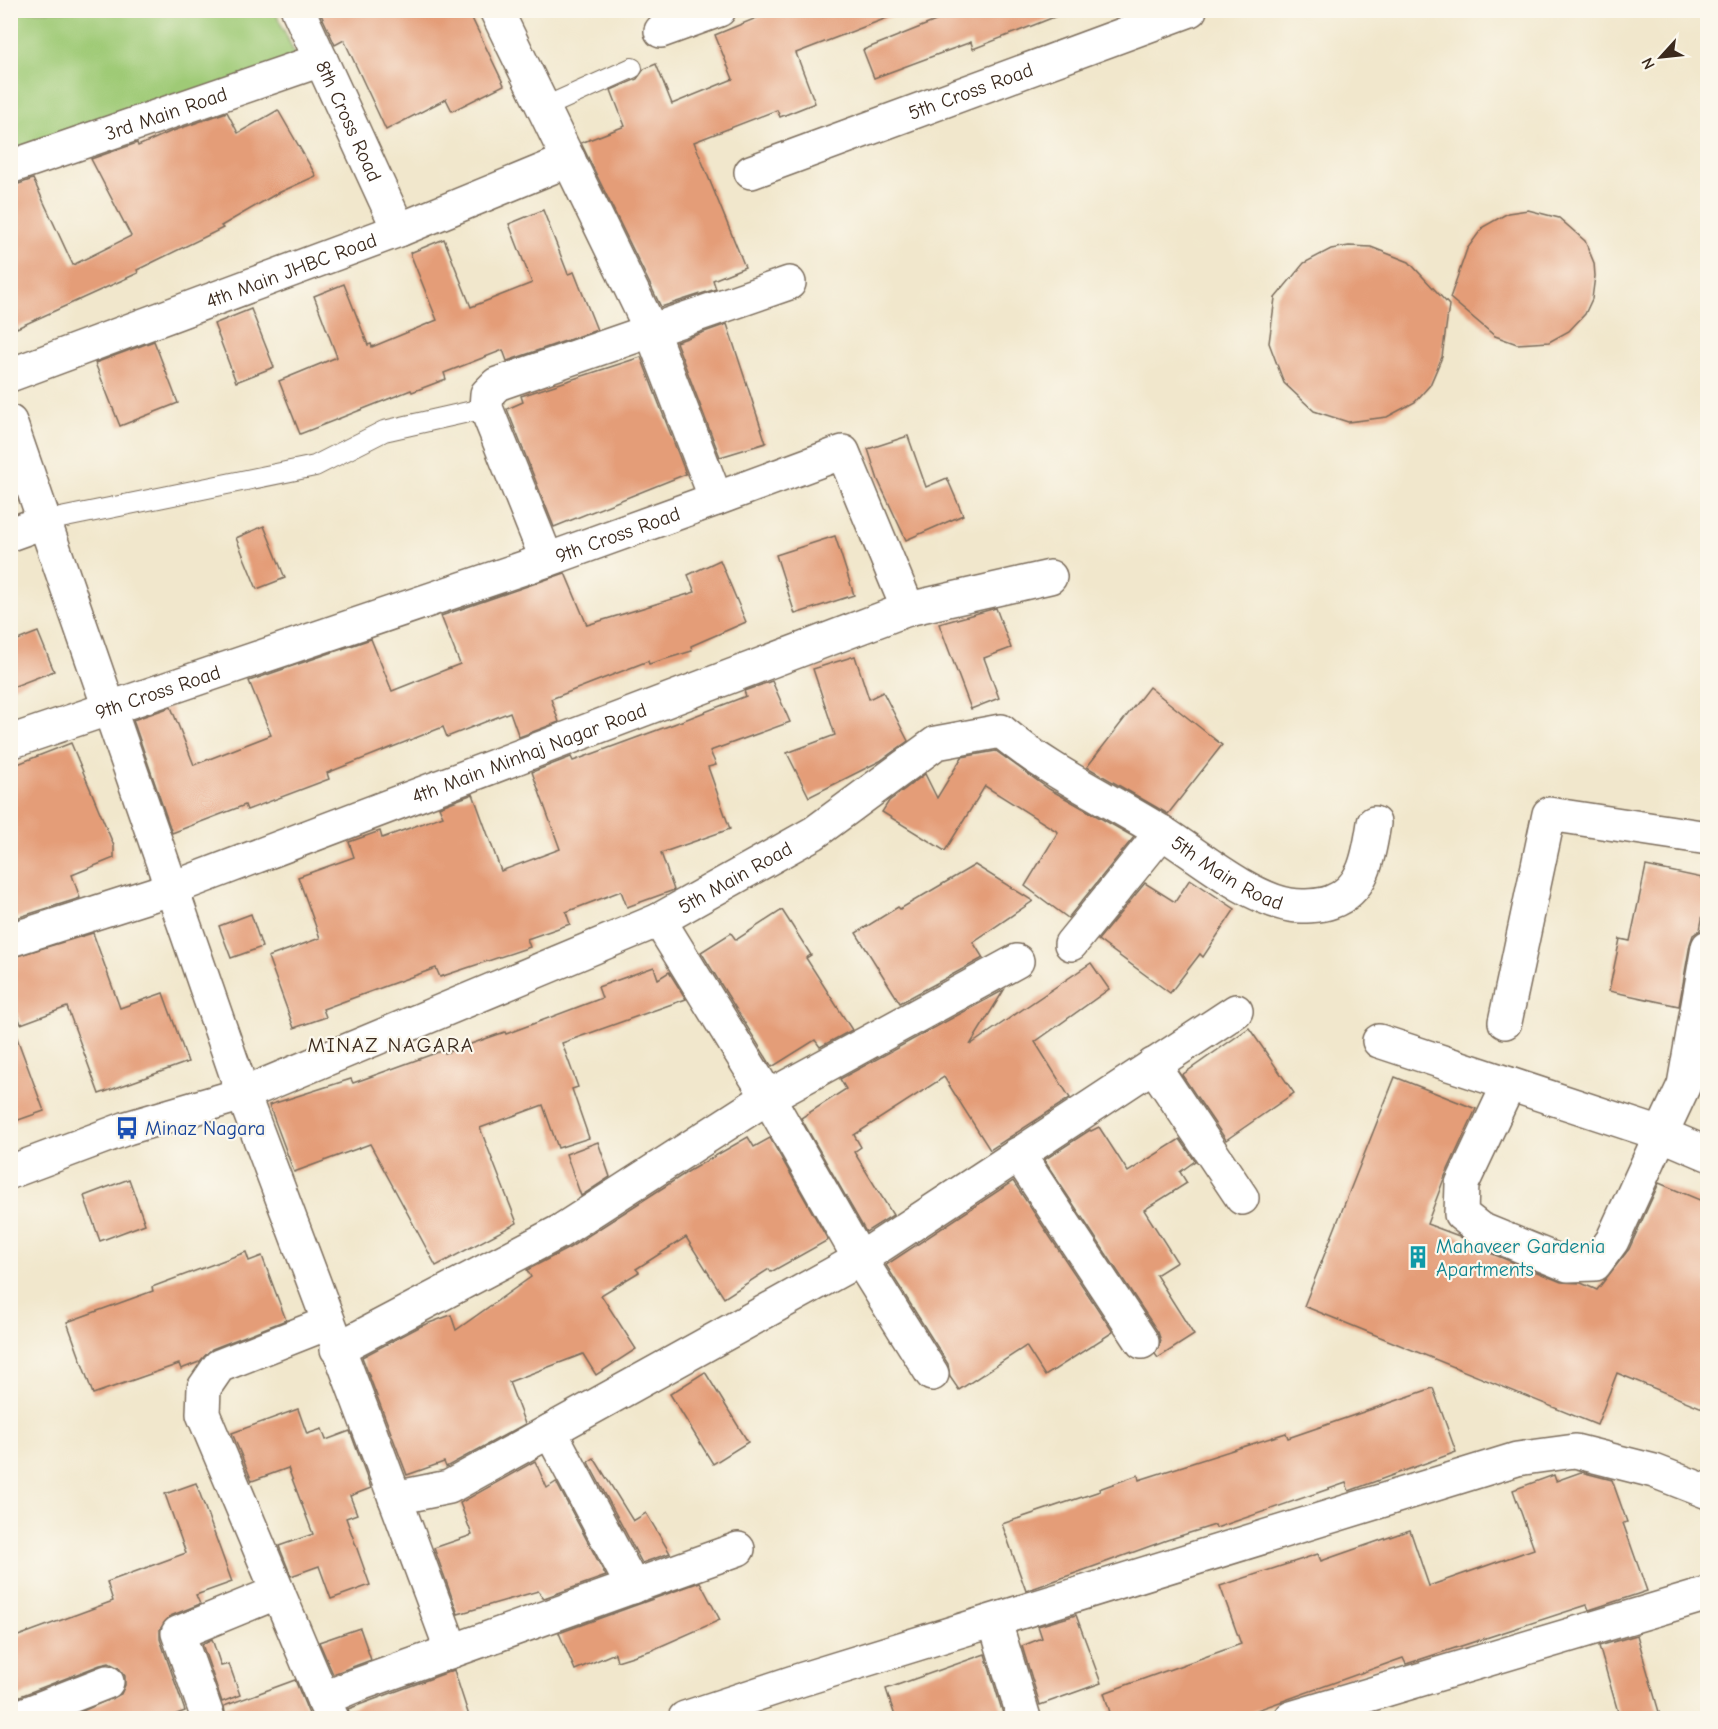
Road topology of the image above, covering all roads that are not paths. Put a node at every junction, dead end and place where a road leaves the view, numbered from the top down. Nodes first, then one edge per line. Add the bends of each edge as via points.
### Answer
1 (298, 10) edge
2 (496, 10) edge
3 (719, 10) edge
4 (1190, 10) edge
5 (661, 31) dead end
6 (321, 60) junction
7 (632, 68) dead end
8 (543, 108) junction
9 (568, 160) junction
10 (10, 167) edge
11 (751, 172) dead end
12 (399, 230) junction
13 (789, 283) dead end
14 (651, 330) junction
15 (10, 375) edge
16 (486, 408) junction
17 (10, 422) edge
18 (716, 499) junction
19 (46, 522) junction
20 (10, 534) edge
21 (548, 560) junction
22 (1050, 577) dead end
23 (908, 609) junction
24 (111, 707) junction
25 (10, 741) edge
26 (1374, 823) dead end
27 (1162, 832) junction
28 (1707, 838) edge
29 (173, 888) junction
30 (659, 920) junction
31 (10, 940) edge
32 (1071, 944) dead end
33 (1707, 947) edge
34 (1017, 961) dead end
35 (1236, 1011) dead end
36 (1505, 1022) dead end
37 (1700, 1035) edge
38 (1379, 1041) dead end
39 (1153, 1065) junction
40 (1509, 1084) junction
41 (243, 1094) junction
42 (768, 1097) junction
43 (1661, 1134) junction
44 (1018, 1154) junction
45 (1707, 1154) edge
46 (10, 1172) edge
47 (1242, 1198) dead end
48 (860, 1259) junction
49 (332, 1336) junction
50 (1142, 1342) dead end
51 (932, 1374) dead end
52 (550, 1431) junction
53 (1707, 1492) edge
54 (395, 1498) junction
55 (738, 1549) dead end
56 (633, 1587) junction
57 (278, 1592) junction
58 (1707, 1594) edge
59 (995, 1622) junction
60 (452, 1651) junction
61 (107, 1682) dead end
62 (327, 1709) edge
63 (15, 1719) edge
64 (208, 1719) edge
65 (685, 1719) edge
66 (1024, 1719) edge
67 (1292, 1719) edge

1 - 6 street, 8th Cross Road
2 - 8 street
3 - 5 street
4 - 11 street, 5th Cross Road
6 - 10 street, 3rd Main Road
6 - 12 street, 8th Cross Road
7 - 8 lane
8 - 9 street
9 - 12 street, 4th Main JHBC Road
9 - 14 street
12 - 15 street, 4th Main JHBC Road
13 - 14 street
14 - 16 street via 497,384 487,394
14 - 18 street
16 - 19 lane via 384,431 315,466
16 - 21 street
17 - 19 street
18 - 21 street, 9th Cross Road
18 - 23 street, 9th Cross Road via 843,452
19 - 20 street
19 - 24 street
21 - 24 street, 9th Cross Road
22 - 23 street, 4th Main Minhaj Nagar Road
23 - 29 street, 4th Main Minhaj Nagar Road
24 - 25 street, 9th Cross Road
24 - 29 street
26 - 27 street, 5th Main Road via 1368,855 1355,888 1330,903 1290,905 1247,889
27 - 30 street, 5th Main Road via 1029,755 1001,731 936,743 814,834
27 - 32 street
28 - 36 street via 1549,814
29 - 31 street, 4th Main Minhaj Nagar Road
29 - 41 street
30 - 41 street, 5th Main Road
30 - 42 street
33 - 37 street
34 - 42 street
35 - 39 street
37 - 43 street via 1684,1085
38 - 40 street
39 - 44 street
39 - 47 street
40 - 43 street
40 - 43 street via 1462,1184 1461,1214 1480,1229 1568,1265 1595,1264 1612,1241
41 - 46 street, 5th Main Road via 127,1128
41 - 49 street
42 - 48 street
42 - 49 street via 559,1232
43 - 45 street
44 - 48 street
44 - 50 street
48 - 51 street
48 - 52 street
49 - 54 street
49 - 57 street via 219,1366 204,1388 203,1414
52 - 54 street via 449,1487
52 - 56 street
53 - 59 street via 1654,1471 1575,1451 1517,1459
54 - 60 street
55 - 56 street
56 - 60 street
57 - 62 street
57 - 64 street via 167,1638
58 - 67 street
59 - 65 street
59 - 66 street
60 - 62 street
61 - 63 street

